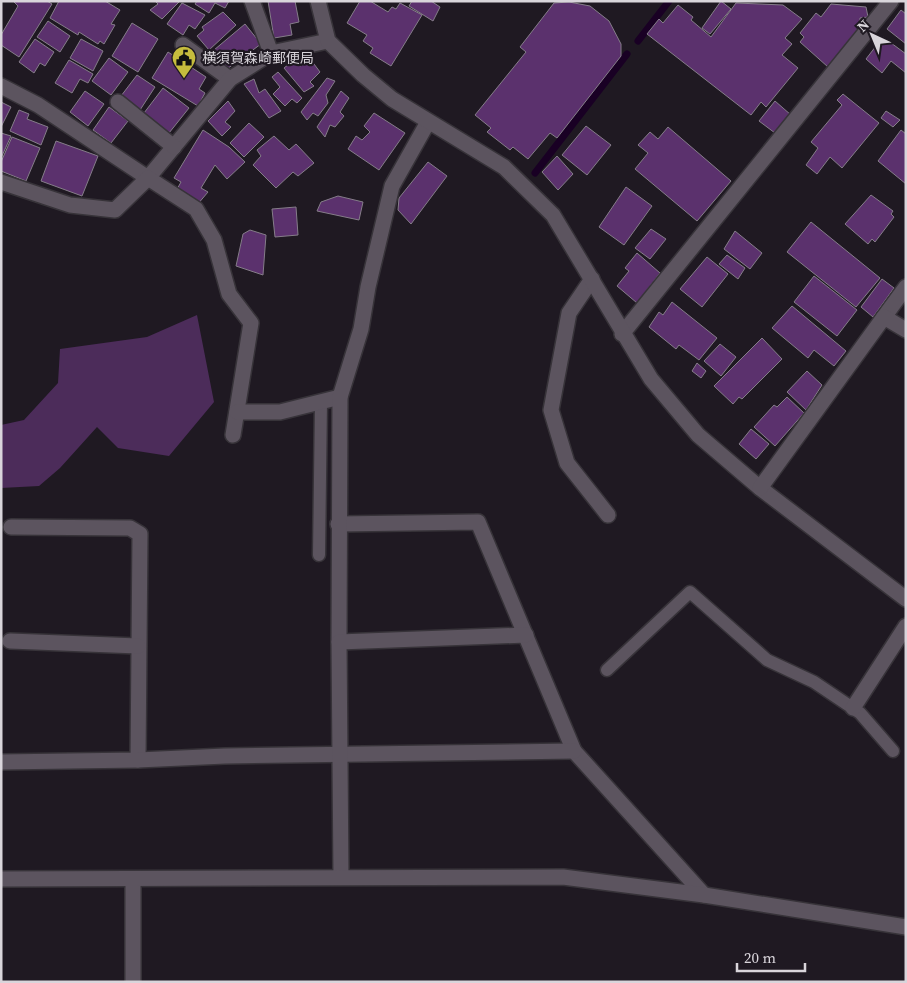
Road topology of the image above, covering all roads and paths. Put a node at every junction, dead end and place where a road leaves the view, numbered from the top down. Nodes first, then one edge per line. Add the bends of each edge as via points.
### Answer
1 (252, 1) edge
2 (318, 1) edge
3 (891, 1) edge
4 (328, 40) junction
5 (183, 45) dead end
6 (271, 52) junction
7 (230, 79) junction
8 (1, 86) edge
9 (118, 102) dead end
10 (428, 122) junction
11 (174, 147) junction
12 (148, 178) junction
13 (1, 182) edge
14 (592, 279) junction
15 (906, 287) edge
16 (884, 317) junction
17 (906, 330) edge
18 (622, 334) junction
19 (340, 397) junction
20 (321, 402) junction
21 (237, 412) junction
22 (233, 436) dead end
23 (760, 488) junction
24 (608, 515) dead end
25 (338, 524) junction
26 (10, 527) dead end
27 (319, 555) dead end
28 (906, 599) edge
29 (906, 626) edge
30 (526, 636) junction
31 (10, 641) dead end
32 (339, 642) junction
33 (138, 646) junction
34 (607, 670) dead end
35 (853, 708) junction
36 (893, 751) dead end
37 (574, 752) junction
38 (338, 755) junction
39 (138, 760) junction
40 (1, 762) edge
41 (341, 878) junction
42 (1, 879) edge
43 (133, 879) junction
44 (704, 895) junction
45 (906, 927) edge
46 (133, 982) edge

1 - 6 street
2 - 4 street
3 - 18 street
4 - 6 street
4 - 10 street via 392,99
5 - 7 street
6 - 7 street
7 - 11 street
8 - 12 street via 38,105
9 - 11 street
10 - 14 street via 504,167 524,185 553,215
10 - 19 street via 392,186 361,329
11 - 12 street
12 - 13 street via 115,210 70,204
12 - 21 street via 196,209 214,240 229,294 250,323
14 - 18 street
14 - 24 street via 569,313 551,410 567,463
15 - 16 street
16 - 17 street
16 - 23 street
18 - 23 street via 651,379 698,435
19 - 20 street
19 - 25 street
20 - 21 street via 280,412
20 - 27 lane
21 - 22 street
23 - 28 street
25 - 30 street via 478,522
25 - 32 street
26 - 33 street via 130,528 140,534
29 - 35 street
30 - 32 street
30 - 37 street
31 - 33 street
32 - 38 street
33 - 39 street
34 - 35 lane via 690,592 767,660 814,682
35 - 36 lane
37 - 38 street
37 - 44 street
38 - 39 street
38 - 41 street
39 - 40 street
41 - 43 street
41 - 44 street via 562,877
42 - 43 street
43 - 46 street
44 - 45 street

